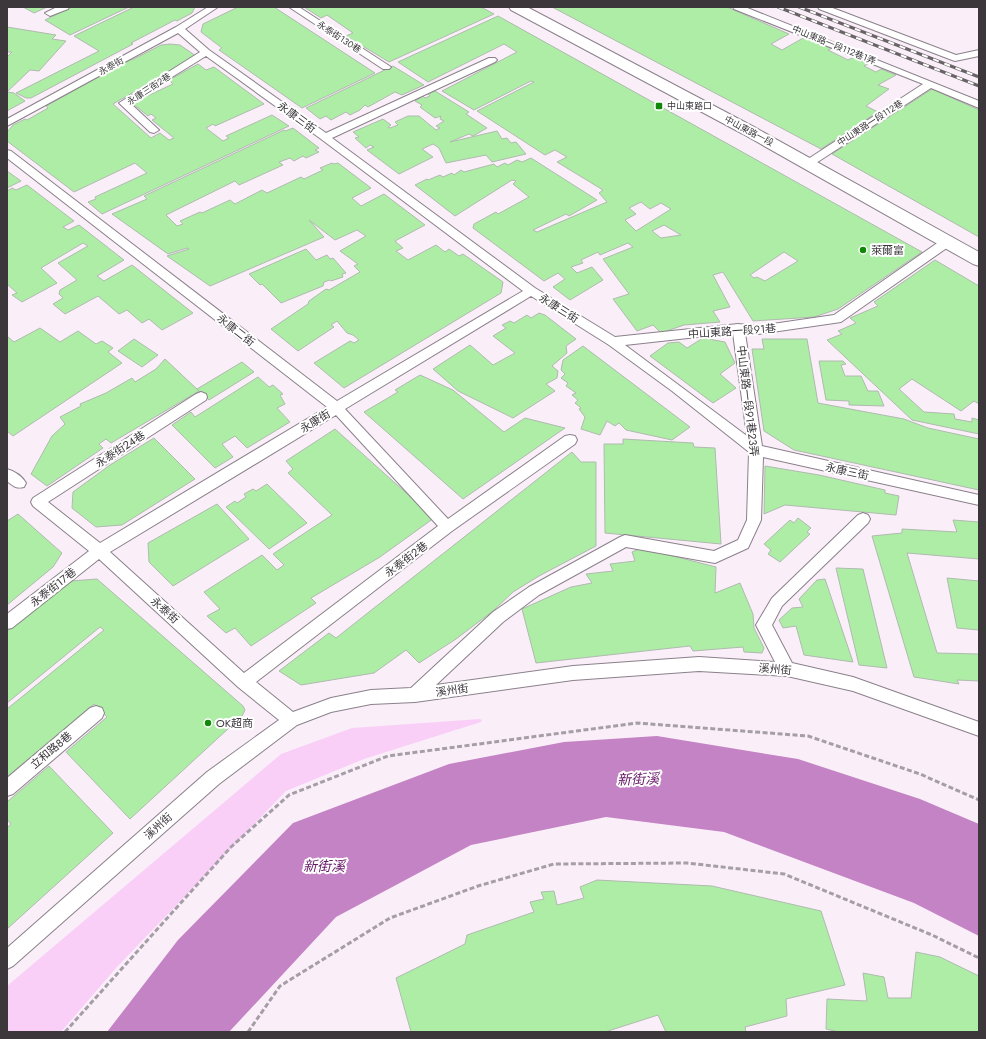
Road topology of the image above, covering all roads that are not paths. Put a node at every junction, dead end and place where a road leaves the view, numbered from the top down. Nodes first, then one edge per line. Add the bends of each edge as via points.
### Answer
1 (65, 7) edge
2 (292, 7) edge
3 (516, 7) edge
4 (737, 7) edge
5 (822, 7) edge
6 (211, 8) edge
7 (50, 14) dead end
8 (179, 29) junction
9 (206, 52) junction
10 (979, 53) edge
11 (492, 60) dead end
12 (386, 67) dead end
13 (930, 84) junction
14 (979, 105) edge
15 (7, 123) edge
16 (154, 130) dead end
17 (325, 137) junction
18 (7, 153) edge
19 (809, 163) junction
20 (947, 242) junction
21 (979, 260) edge
22 (531, 291) junction
23 (738, 328) junction
24 (613, 342) junction
25 (201, 397) dead end
26 (337, 408) junction
27 (570, 440) dead end
28 (756, 450) junction
29 (7, 474) edge
30 (19, 483) dead end
31 (979, 500) edge
32 (38, 502) joint
33 (863, 519) dead end
34 (447, 527) junction
35 (99, 551) junction
36 (7, 623) edge
37 (787, 669) junction
38 (244, 682) junction
39 (415, 695) junction
40 (96, 713) dead end
41 (291, 720) junction
42 (979, 729) edge
43 (7, 788) edge
44 (7, 960) edge

1 - 7 lane
2 - 12 lane, 永泰街130巷
3 - 19 main road, 中山東路一段
4 - 13 lane, 中山東路一段112巷1弄
5 - 10 lane via 955,58
6 - 8 lane, 永泰街
8 - 9 lane, 永康三街
8 - 15 lane, 永泰街
9 - 16 lane, 永康三街2巷 via 124,103
9 - 17 lane, 永康三街
11 - 17 lane
13 - 14 lane, 中山東路一段112巷1弄
13 - 19 lane, 中山東路一段112巷
17 - 22 lane, 永康三街
18 - 26 lane, 永康二街
19 - 20 main road, 中山東路一段
20 - 21 main road, 中山東路一段
20 - 23 lane, 中山東路一段91巷 via 837,319 758,330
22 - 24 lane, 永康三街
22 - 26 lane, 永康街
23 - 24 lane, 中山東路一段91巷
23 - 28 lane, 中山東路一段91巷23弄
24 - 28 lane, 永康三街
25 - 32 lane, 永泰街24巷
26 - 34 lane, 永康二街
26 - 35 lane, 永康街
27 - 34 lane, 永泰街2巷
28 - 31 lane, 永康三街
28 - 39 lane, 中山東路一段91巷23弄 via 754,520 743,544 715,557 625,541 534,590 498,617
29 - 30 lane
32 - 35 lane, 永泰街
33 - 37 lane via 777,602 764,625
34 - 38 lane, 永泰街2巷
35 - 36 lane, 永泰街17巷
35 - 38 lane, 永泰街
37 - 39 lane, 溪州街 via 699,664 573,673
37 - 42 lane, 溪州街 via 853,684
38 - 41 lane, 永泰街
39 - 41 lane, 溪州街 via 364,698 331,705
40 - 43 lane, 立和路8巷
41 - 44 lane, 溪州街 via 213,778

